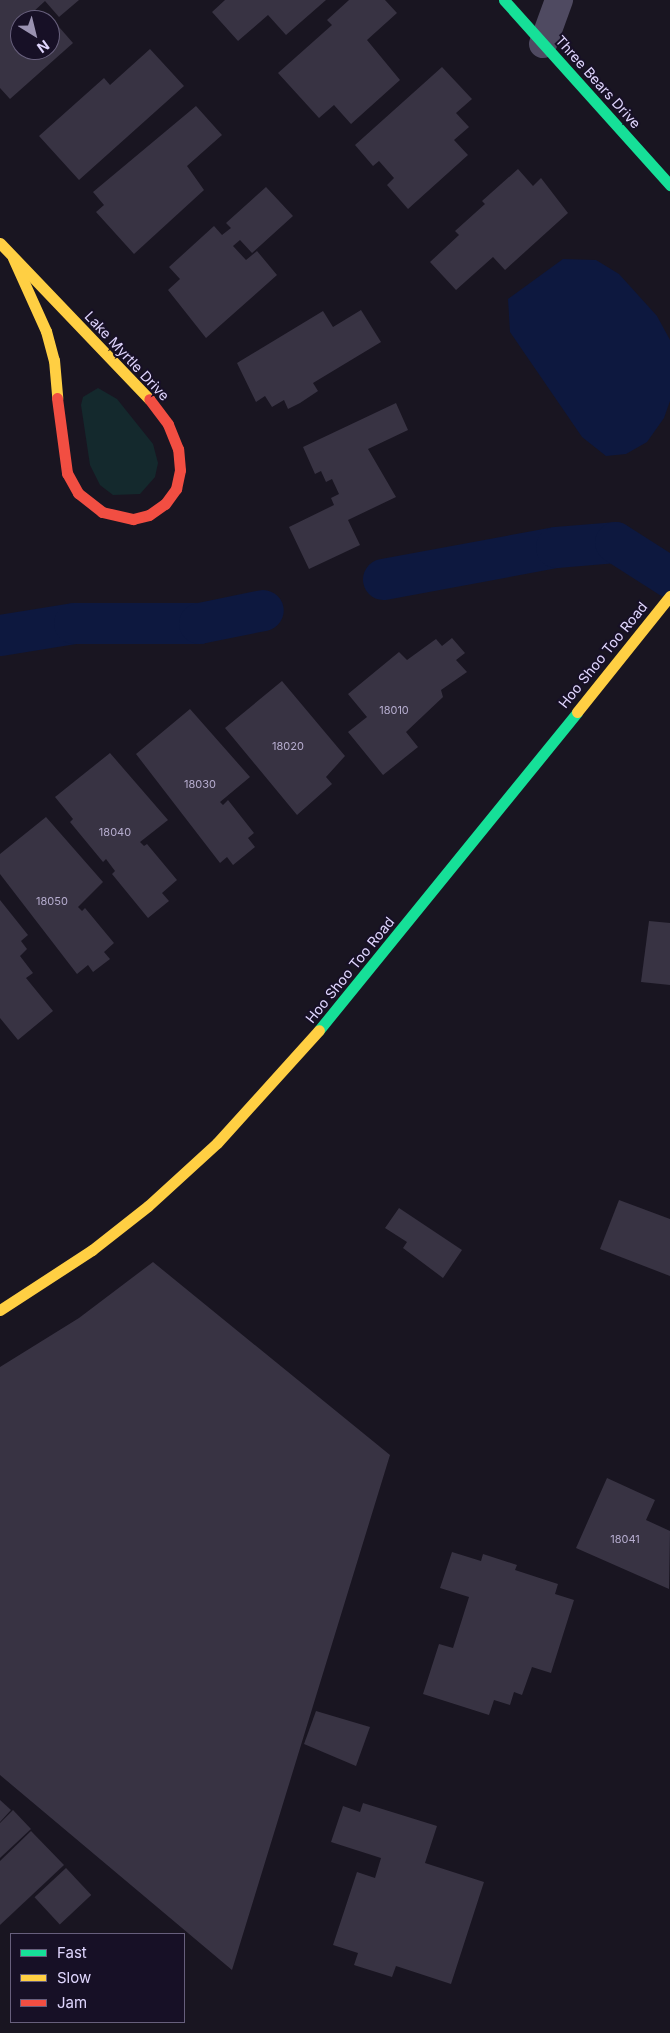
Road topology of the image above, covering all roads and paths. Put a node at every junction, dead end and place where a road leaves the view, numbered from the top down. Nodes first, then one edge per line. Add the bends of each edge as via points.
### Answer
1 (504, 0) edge
2 (559, 0) edge
3 (543, 44) junction
4 (670, 185) edge
5 (0, 243) edge
6 (13, 258) junction
7 (670, 596) edge
8 (0, 1310) edge

1 - 3 street, Three Bears Drive
2 - 3 street
3 - 4 street, Three Bears Drive
5 - 6 street, Lake Myrtle Drive
6 - 6 street, Lake Myrtle Drive via 152,402 168,424 178,449 180,470 176,489 149,515 134,519 102,512 78,493 68,473 60,431 54,360 46,331
7 - 8 street, Hoo Shoo Too Road via 292,1064 217,1143 148,1206 92,1250

